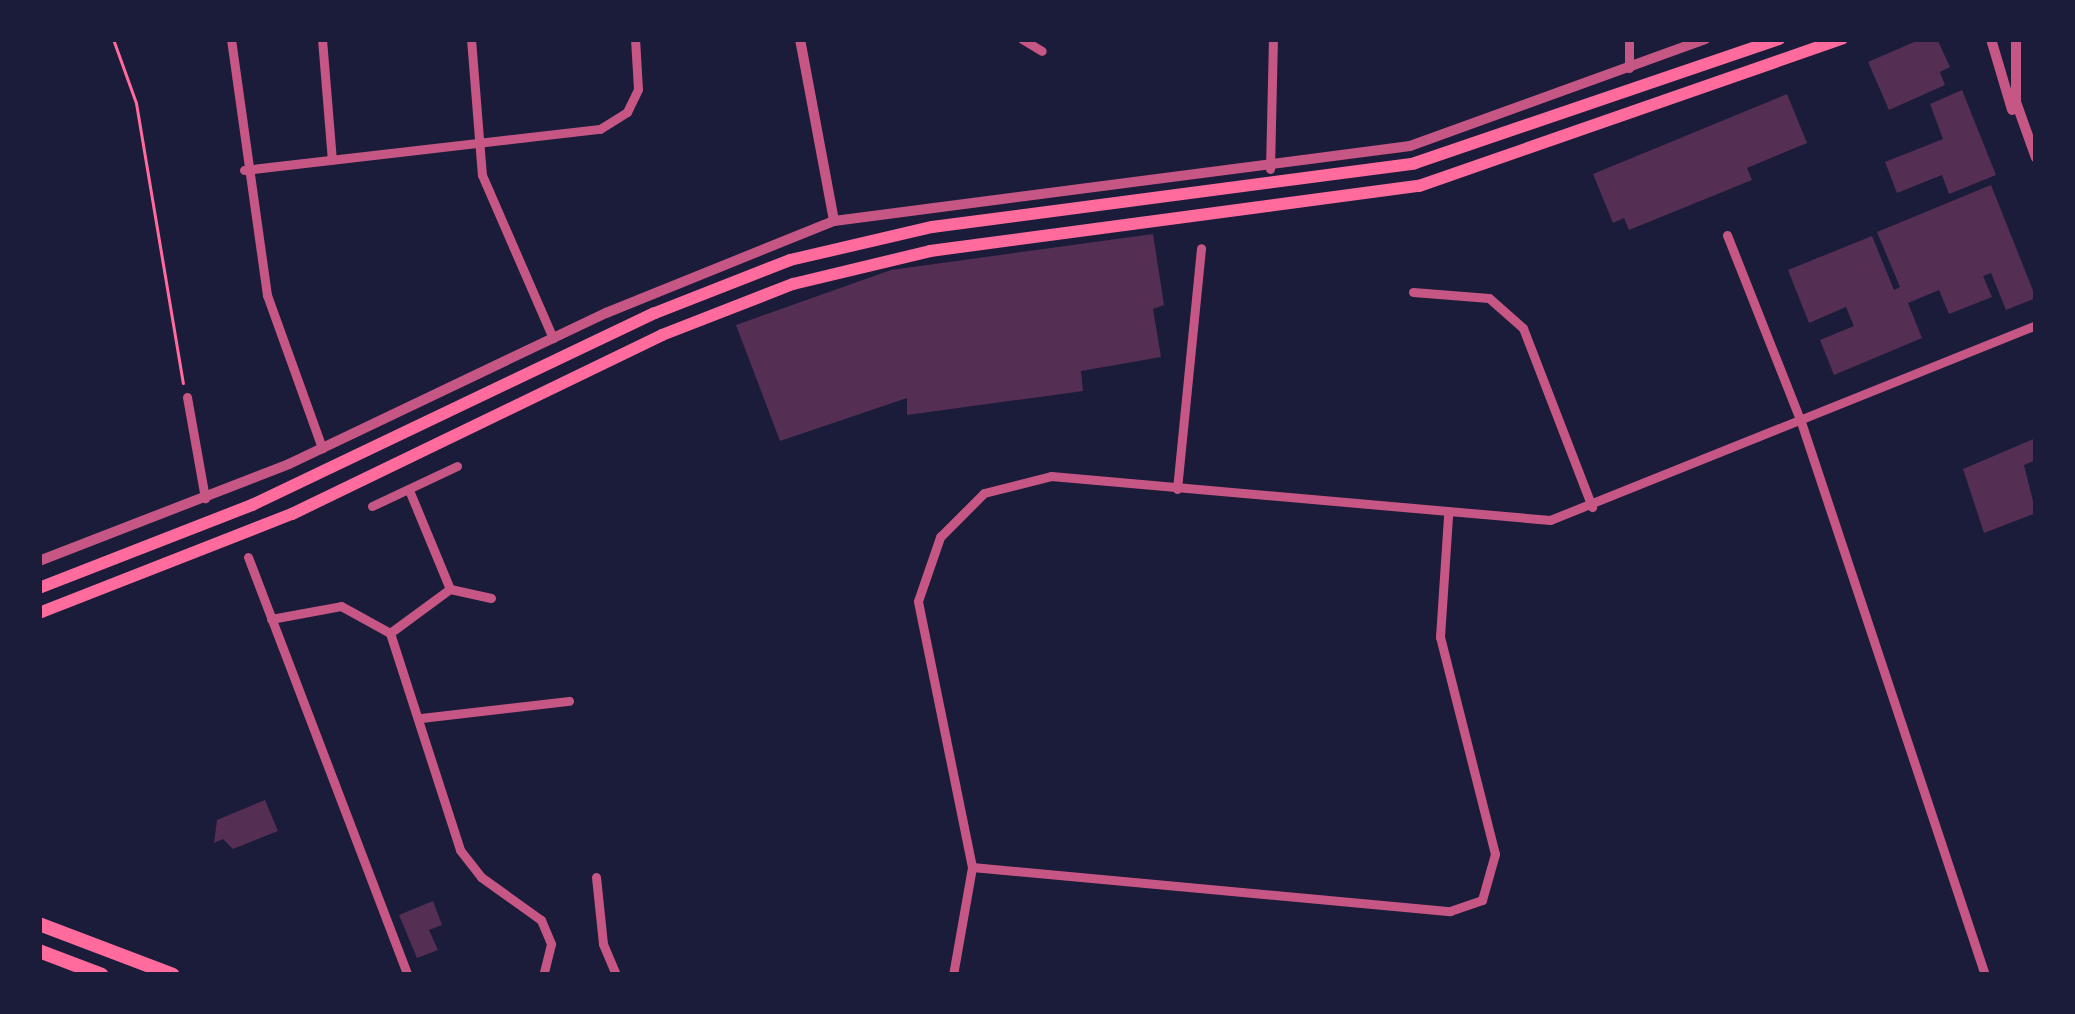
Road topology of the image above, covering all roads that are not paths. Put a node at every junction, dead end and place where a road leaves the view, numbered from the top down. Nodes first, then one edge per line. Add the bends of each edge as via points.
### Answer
1 (230, 39) edge
2 (322, 39) edge
3 (471, 39) edge
4 (634, 39) edge
5 (800, 39) edge
6 (1022, 39) edge
7 (1273, 39) edge
8 (1629, 39) edge
9 (1705, 39) edge
10 (1779, 39) edge
11 (1842, 39) edge
12 (1991, 39) edge
13 (2016, 39) edge
14 (1042, 51) dead end
15 (1629, 68) junction
16 (2024, 128) junction
17 (477, 144) junction
18 (2036, 158) edge
19 (332, 160) junction
20 (1270, 169) junction
21 (244, 170) junction
22 (834, 221) junction
23 (1727, 235) dead end
24 (1201, 248) dead end
25 (1413, 292) dead end
26 (2036, 325) edge
27 (553, 338) junction
28 (187, 397) road end
29 (1800, 419) junction
30 (322, 448) junction
31 (457, 466) dead end
32 (409, 490) junction
33 (1177, 490) junction
34 (205, 498) junction
35 (372, 506) dead end
36 (1592, 507) junction
37 (1448, 515) junction
38 (248, 557) dead end
39 (39, 561) edge
40 (39, 588) edge
41 (450, 589) junction
42 (491, 598) dead end
43 (39, 613) edge
44 (271, 619) junction
45 (390, 633) junction
46 (569, 701) dead end
47 (421, 718) junction
48 (971, 867) junction
49 (596, 877) dead end
50 (39, 924) edge
51 (39, 951) edge
52 (102, 975) edge
53 (173, 975) edge
54 (408, 975) edge
55 (543, 975) edge
56 (616, 975) edge
57 (953, 975) edge
58 (1985, 975) edge

1 - 21 street
2 - 19 street
3 - 17 street
4 - 17 street via 638,89 618,121
5 - 22 street
6 - 14 street
7 - 20 street
8 - 15 street
9 - 15 street
10 - 40 main road via 1414,163 932,227 790,260 655,313 252,505
11 - 43 main road via 1419,186 930,250 793,284 662,335 292,514
12 - 16 street
13 - 16 street via 2013,80
15 - 20 street via 1410,146
16 - 18 street
17 - 19 street
17 - 27 street via 502,233
19 - 21 street
20 - 22 street
21 - 30 street via 267,295
22 - 27 street
23 - 29 street
24 - 33 street
25 - 36 street via 1490,298 1523,328
26 - 29 street
27 - 30 street
28 - 34 street
29 - 36 street
29 - 58 street
30 - 34 street
31 - 32 street
32 - 35 street
32 - 41 street
33 - 37 street
33 - 48 street via 1031,477 984,494 940,537 918,613
34 - 39 street
36 - 37 street via 1531,522
37 - 48 street via 1440,638 1495,854 1494,880 1482,900 1450,911
38 - 44 street
41 - 42 street
41 - 45 street
44 - 45 street via 341,606
44 - 54 street
45 - 47 street
46 - 47 street
47 - 55 street via 460,850 548,932
48 - 57 street
49 - 56 street via 603,944
50 - 53 main road
51 - 52 main road

